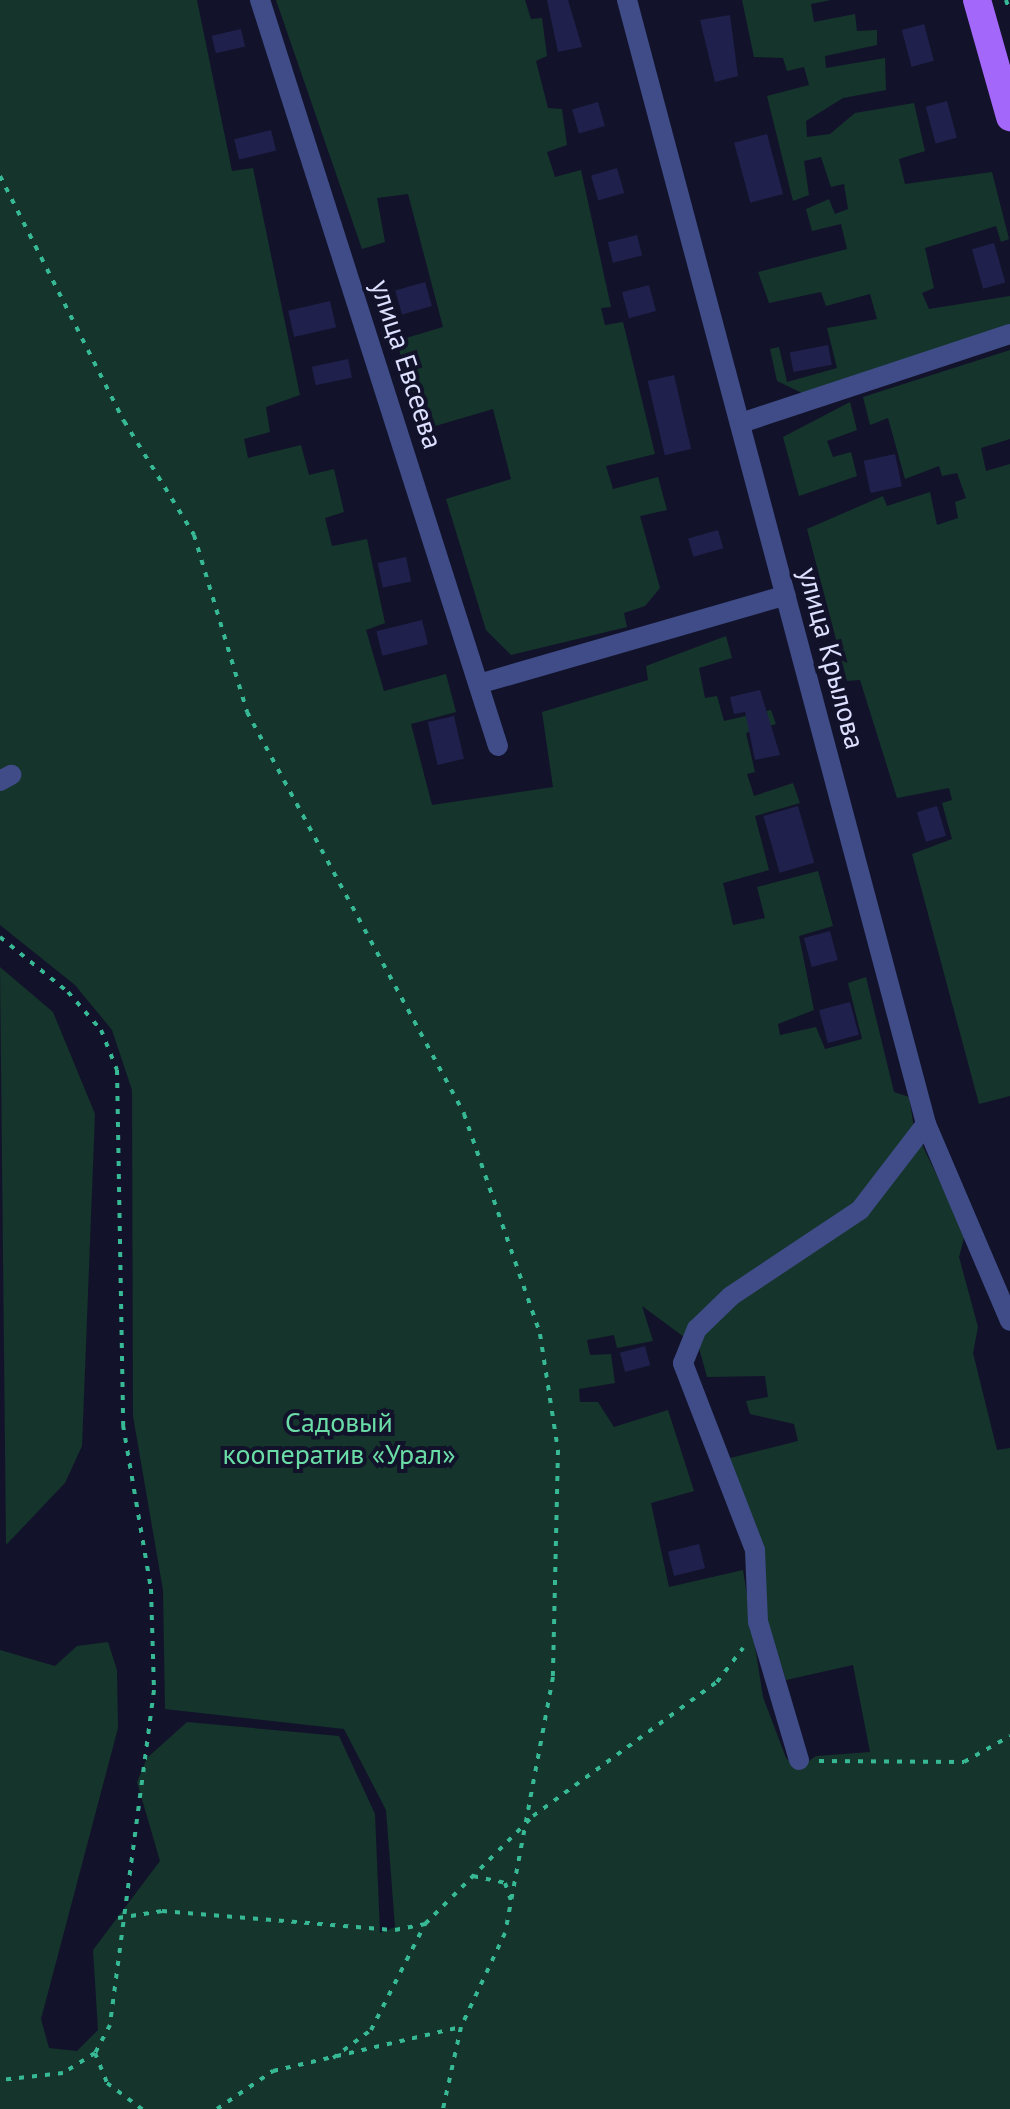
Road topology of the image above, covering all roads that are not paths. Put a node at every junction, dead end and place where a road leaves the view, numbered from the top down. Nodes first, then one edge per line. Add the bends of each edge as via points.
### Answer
1 (260, 0) edge
2 (627, 0) edge
3 (977, 0) edge
4 (1010, 117) edge
5 (1010, 334) edge
6 (744, 422) junction
7 (786, 595) junction
8 (482, 682) junction
9 (498, 746) dead end
10 (926, 1124) junction
11 (1010, 1320) edge
12 (799, 1760) road end

1 - 8 street, улица Евсеева
2 - 6 street, улица Крылова
3 - 4 main road
5 - 6 street
6 - 7 street, улица Крылова
7 - 8 street
7 - 10 street, улица Крылова
8 - 9 street, улица Евсеева
10 - 11 street, улица Крылова
10 - 12 street via 860,1210 697,1329 683,1363 756,1550 758,1622

